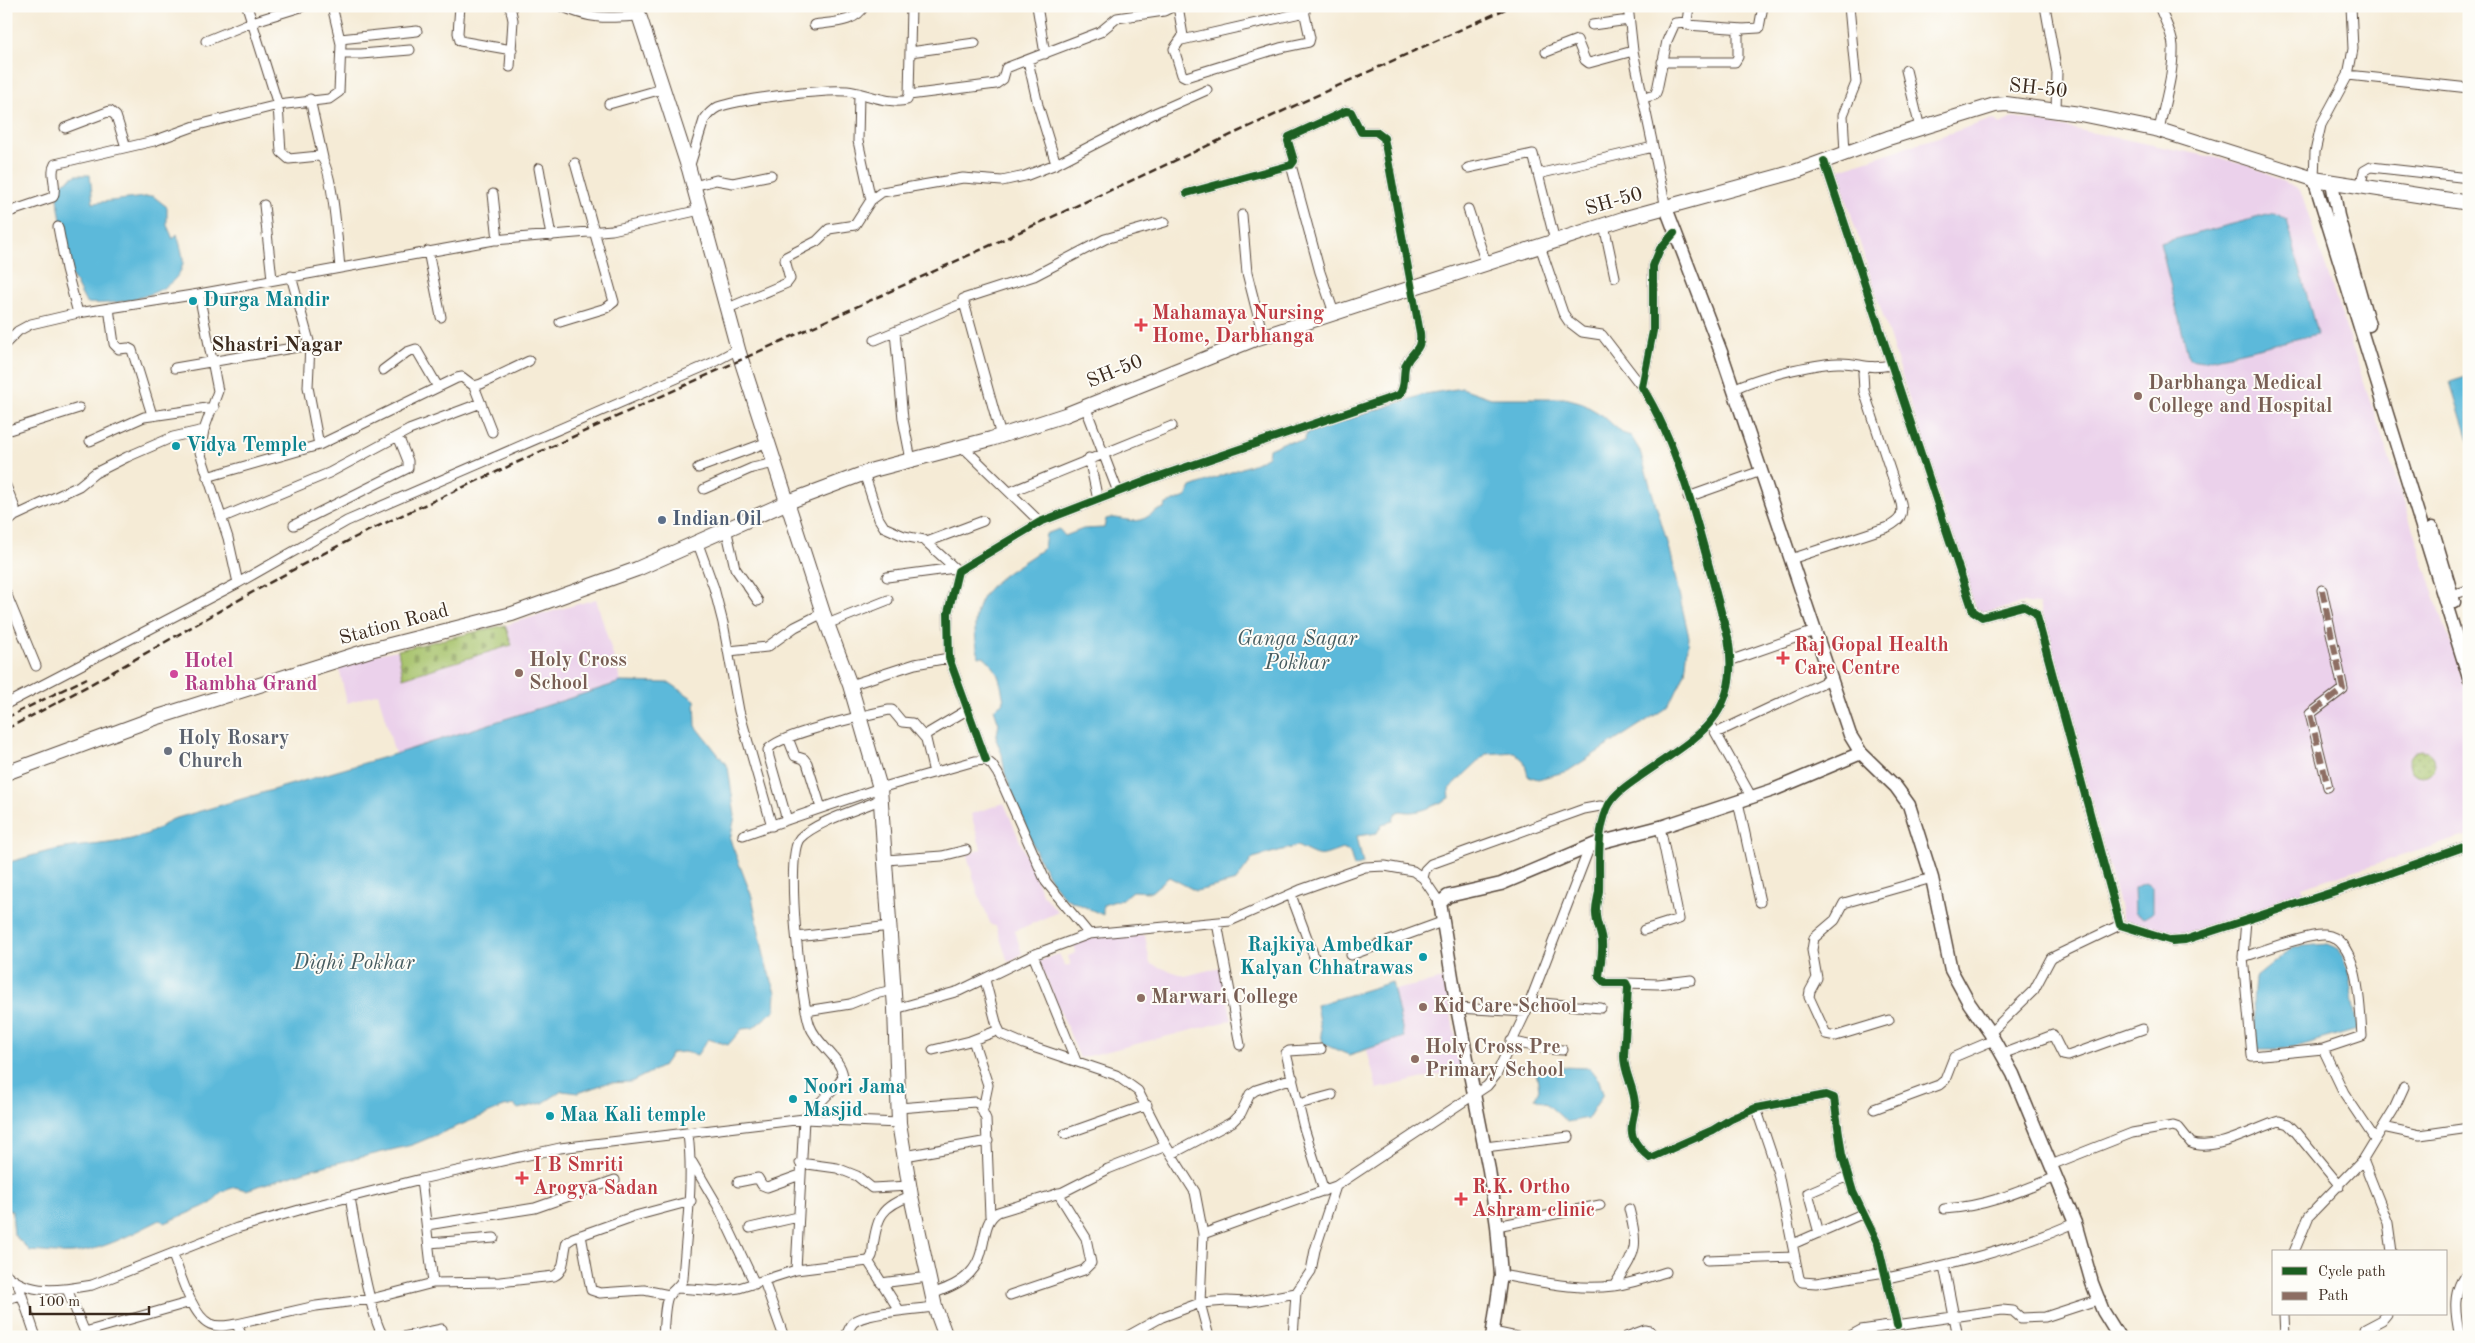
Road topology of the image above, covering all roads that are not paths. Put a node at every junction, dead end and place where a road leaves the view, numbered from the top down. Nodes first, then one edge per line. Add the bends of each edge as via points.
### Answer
1 (247, 6) edge
2 (332, 6) edge
3 (460, 6) edge
4 (510, 6) edge
5 (560, 6) edge
6 (864, 6) edge
7 (911, 6) edge
8 (1037, 6) edge
9 (1174, 6) edge
10 (1178, 6) edge
11 (1628, 6) edge
12 (1689, 6) edge
13 (1763, 6) edge
14 (1850, 6) edge
15 (2045, 6) edge
16 (2160, 6) edge
17 (2351, 6) edge
18 (301, 7) edge
19 (1304, 9) edge
20 (637, 11) edge
21 (1629, 20) junction
22 (252, 22) junction
23 (814, 25) dead end
24 (1592, 25) dead end
25 (1687, 25) dead end
26 (1745, 28) junction
27 (417, 31) dead end
28 (340, 39) junction
29 (1182, 40) junction
30 (206, 41) dead end
31 (975, 43) dead end
32 (410, 50) dead end
33 (512, 50) junction
34 (1633, 51) junction
35 (910, 52) junction
36 (1546, 52) dead end
37 (342, 54) junction
38 (1045, 54) junction
39 (1028, 61) junction
40 (1662, 62) junction
41 (510, 68) dead end
42 (1906, 70) dead end
43 (2348, 75) junction
44 (2469, 88) edge
45 (662, 89) junction
46 (1207, 90) dead end
47 (859, 93) junction
48 (909, 96) junction
49 (1643, 98) junction
50 (310, 99) junction
51 (608, 104) dead end
52 (278, 105) junction
53 (2056, 110) junction
54 (65, 128) dead end
55 (1920, 128) junction
56 (2159, 130) junction
57 (126, 147) junction
58 (1653, 147) junction
59 (1845, 154) junction
60 (323, 158) junction
61 (1824, 161) junction
62 (575, 163) dead end
63 (1056, 164) junction
64 (1291, 165) junction
65 (539, 168) dead end
66 (1468, 168) dead end
67 (689, 169) junction
68 (1538, 174) junction
69 (771, 175) dead end
70 (2469, 178) edge
71 (2314, 179) junction
72 (2332, 182) junction
73 (694, 186) junction
74 (2360, 187) junction
75 (1187, 192) dead end
76 (492, 194) dead end
77 (871, 200) junction
78 (2469, 203) edge
79 (264, 205) dead end
80 (1666, 208) junction
81 (1468, 209) dead end
82 (700, 210) junction
83 (6, 213) edge
84 (1242, 215) dead end
85 (1165, 222) dead end
86 (1604, 225) junction
87 (58, 226) dead end
88 (594, 233) junction
89 (1674, 233) junction
90 (551, 236) junction
91 (498, 240) junction
92 (1555, 241) junction
93 (1540, 246) junction
94 (428, 251) junction
95 (1486, 263) junction
96 (340, 268) junction
97 (291, 276) junction
98 (1615, 277) dead end
99 (272, 279) junction
100 (1412, 287) junction
101 (199, 294) junction
102 (963, 303) junction
103 (109, 308) junction
104 (726, 309) junction
105 (78, 313) junction
106 (1334, 313) junction
107 (441, 317) dead end
108 (560, 322) dead end
109 (895, 332) junction
110 (1263, 336) junction
111 (875, 340) dead end
112 (6, 343) edge
113 (310, 345) junction
114 (738, 349) junction
115 (211, 361) junction
116 (529, 361) dead end
117 (1890, 365) junction
118 (176, 368) dead end
119 (1865, 368) junction
120 (383, 370) dead end
121 (474, 386) junction
122 (438, 387) junction
123 (1642, 387) junction
124 (1734, 388) junction
125 (481, 403) junction
126 (1085, 406) junction
127 (214, 407) junction
128 (79, 408) dead end
129 (152, 415) junction
130 (1172, 426) dead end
131 (204, 430) junction
132 (6, 431) edge
133 (492, 432) dead end
134 (398, 436) junction
135 (1000, 436) junction
136 (90, 441) dead end
137 (768, 442) junction
138 (319, 445) junction
139 (963, 447) junction
140 (1103, 453) junction
141 (1089, 458) junction
142 (911, 460) junction
143 (775, 462) junction
144 (698, 468) dead end
145 (1761, 471) junction
146 (864, 473) junction
147 (207, 476) junction
148 (6, 486) edge
149 (704, 489) dead end
150 (1010, 492) junction
151 (1118, 492) junction
152 (1688, 497) junction
153 (1098, 500) junction
154 (788, 502) junction
155 (15, 516) junction
156 (221, 518) junction
157 (983, 521) dead end
158 (1040, 522) junction
159 (6, 524) edge
160 (294, 525) dead end
161 (726, 528) junction
162 (2428, 529) junction
163 (698, 541) junction
164 (926, 542) junction
165 (1791, 559) junction
166 (957, 570) junction
167 (887, 577) dead end
168 (238, 583) junction
169 (2322, 590) dead end
170 (2469, 590) edge
171 (6, 593) edge
172 (2448, 595) junction
173 (888, 600) dead end
174 (758, 601) dead end
175 (11, 618) edge
176 (825, 618) junction
177 (1814, 631) junction
178 (2469, 647) edge
179 (729, 651) junction
180 (949, 658) junction
181 (1732, 660) junction
182 (36, 666) dead end
183 (2469, 678) edge
184 (1831, 679) junction
185 (850, 685) junction
186 (6, 704) edge
187 (967, 710) junction
188 (860, 716) junction
189 (1710, 725) junction
190 (1716, 733) junction
191 (788, 738) junction
192 (925, 738) junction
193 (1861, 753) junction
194 (986, 760) junction
195 (6, 773) edge
196 (934, 773) junction
197 (2328, 787) dead end
198 (881, 793) junction
199 (1752, 798) junction
200 (1738, 802) junction
201 (1607, 807) junction
202 (821, 808) junction
203 (787, 820) junction
204 (772, 826) junction
205 (1660, 827) junction
206 (743, 835) dead end
207 (1594, 845) junction
208 (2469, 845) edge
209 (966, 850) dead end
210 (886, 860) junction
211 (1423, 878) junction
212 (1932, 878) junction
213 (1291, 895) junction
214 (1760, 902) dead end
215 (1440, 903) junction
216 (2246, 920) junction
217 (1442, 922) junction
218 (1217, 923) junction
219 (2120, 925) junction
220 (890, 926) junction
221 (1644, 930) dead end
222 (1089, 934) junction
223 (796, 936) junction
224 (1033, 955) junction
225 (1350, 955) dead end
226 (2243, 957) junction
227 (1316, 962) dead end
228 (985, 980) junction
229 (1691, 980) dead end
230 (1626, 983) junction
231 (894, 990) junction
232 (1530, 1002) junction
233 (1457, 1008) junction
234 (1601, 1008) dead end
235 (895, 1009) junction
236 (806, 1011) junction
237 (1526, 1012) junction
238 (1889, 1020) dead end
239 (2142, 1029) dead end
240 (999, 1030) junction
241 (1992, 1036) junction
242 (974, 1040) junction
243 (1512, 1041) junction
244 (1240, 1045) dead end
245 (1321, 1049) dead end
246 (2323, 1049) junction
247 (933, 1050) dead end
248 (1564, 1050) dead end
249 (2002, 1054) junction
250 (1076, 1061) junction
251 (1293, 1078) junction
252 (2404, 1086) dead end
253 (1474, 1094) junction
254 (1332, 1095) dead end
255 (1299, 1104) junction
256 (1147, 1105) junction
257 (899, 1108) junction
258 (1756, 1108) junction
259 (1874, 1108) dead end
260 (983, 1109) junction
261 (804, 1119) junction
262 (899, 1123) junction
263 (2383, 1127) junction
264 (2469, 1128) edge
265 (688, 1134) junction
266 (1065, 1134) dead end
267 (1569, 1137) dead end
268 (2375, 1138) junction
269 (988, 1141) junction
270 (1166, 1146) junction
271 (1485, 1147) junction
272 (1172, 1154) junction
273 (905, 1156) junction
274 (2363, 1160) junction
275 (692, 1162) junction
276 (800, 1163) junction
277 (2051, 1165) junction
278 (800, 1175) junction
279 (1848, 1176) junction
280 (2056, 1177) junction
281 (421, 1179) junction
282 (615, 1180) dead end
283 (738, 1182) dead end
284 (1336, 1186) junction
285 (2340, 1186) junction
286 (910, 1191) junction
287 (1324, 1192) junction
288 (1058, 1193) junction
289 (350, 1197) junction
290 (691, 1201) junction
291 (1600, 1205) dead end
292 (1629, 1209) dead end
293 (1944, 1209) dead end
294 (1864, 1213) junction
295 (990, 1216) junction
296 (798, 1217) junction
297 (2075, 1224) junction
298 (427, 1225) junction
299 (1497, 1226) junction
300 (750, 1228) dead end
301 (1819, 1233) junction
302 (1203, 1234) junction
303 (581, 1235) junction
304 (494, 1238) dead end
305 (429, 1243) junction
306 (1793, 1244) junction
307 (2295, 1250) edge
308 (2392, 1250) edge
309 (173, 1255) junction
310 (1795, 1257) junction
311 (1707, 1260) dead end
312 (868, 1261) junction
313 (1944, 1266) junction
314 (796, 1270) junction
315 (2469, 1270) edge
316 (1666, 1272) dead end
317 (6, 1274) edge
318 (1501, 1275) junction
319 (1886, 1275) junction
320 (928, 1277) junction
321 (764, 1280) junction
322 (434, 1283) junction
323 (881, 1283) junction
324 (18, 1284) junction
325 (754, 1284) junction
326 (1614, 1286) junction
327 (678, 1288) junction
328 (67, 1289) junction
329 (1296, 1292) junction
330 (22, 1295) junction
331 (669, 1295) junction
332 (1010, 1295) dead end
333 (6, 1299) edge
334 (371, 1299) junction
335 (2100, 1299) junction
336 (933, 1301) junction
337 (191, 1302) junction
338 (1200, 1303) junction
339 (900, 1310) junction
340 (1953, 1316) junction
341 (2284, 1316) edge
342 (2385, 1316) edge
343 (237, 1324) junction
344 (1897, 1325) junction
345 (216, 1326) junction
346 (442, 1329) dead end
347 (86, 1334) edge
348 (1492, 1334) edge
349 (414, 1336) edge
350 (36, 1337) edge
351 (220, 1337) edge
352 (242, 1337) edge
353 (384, 1337) edge
354 (403, 1337) edge
355 (663, 1337) edge
356 (784, 1337) edge
357 (845, 1337) edge
358 (946, 1337) edge
359 (1126, 1337) edge
360 (1209, 1337) edge
361 (1293, 1337) edge
362 (1517, 1337) edge
363 (1626, 1337) edge
364 (1654, 1337) edge
365 (1848, 1337) edge
366 (1958, 1337) edge
367 (2119, 1337) edge
368 (2285, 1337) edge
369 (2366, 1337) edge
370 (2460, 1337) edge

1 - 22 street
2 - 28 street
3 - 33 street via 460,41
4 - 33 street
5 - 20 street via 592,17
6 - 23 street via 852,18
7 - 35 street
8 - 38 street
9 - 38 street via 1164,11 1112,20 1100,32
10 - 29 street
11 - 21 street
12 - 40 street via 1687,22 1674,24
13 - 26 street via 1760,26 1756,30
14 - 59 street via 1856,83 1843,115
15 - 53 street via 2057,73
16 - 56 street via 2173,46
17 - 43 street via 2353,49
18 - 22 street
19 - 29 street
19 - 29 street via 1308,42 1186,77 1179,69 1174,49
20 - 45 main road
21 - 24 street
21 - 34 street
22 - 30 street
22 - 52 street
25 - 26 street
26 - 40 street via 1738,32 1736,62
27 - 28 street
28 - 37 street
31 - 35 street
32 - 37 street
33 - 41 street
34 - 36 street via 1589,63 1577,40
34 - 49 street
35 - 48 street
37 - 50 street via 337,95 329,99
38 - 39 street
39 - 48 street via 1006,68 1003,79 996,84
39 - 63 street
40 - 49 street via 1657,90 1654,95
42 - 55 street
43 - 44 street
43 - 71 street via 2321,125
45 - 51 street
45 - 67 main road
46 - 63 street
47 - 48 street via 897,101 907,100
47 - 67 street via 830,91 718,107 704,120
47 - 77 street via 858,141
49 - 58 street
50 - 52 street
50 - 60 street
52 - 57 street
52 - 60 street via 280,148 286,158
53 - 55 main road, SH-50 via 1995,105
53 - 56 main road, SH-50
54 - 57 street via 110,111 119,122
55 - 59 main road, SH-50
56 - 71 main road, SH-50
57 - 83 street via 55,164 52,171 53,197
58 - 68 street
58 - 80 street
59 - 61 main road, SH-50
60 - 96 street via 333,202
61 - 80 main road, SH-50
61 - 117 street
62 - 88 street
63 - 77 street via 1002,181 964,178 896,188
64 - 75 street
64 - 100 street via 1294,161 1289,137 1346,111 1353,114 1361,132 1382,135
64 - 106 street
65 - 90 street
66 - 68 street via 1530,153 1535,157
67 - 73 main road
68 - 92 street
69 - 73 street via 733,182 716,180
70 - 74 street via 2371,167 2364,171
71 - 72 main road, SH-50
71 - 162 street
72 - 74 main road, SH-50
72 - 162 street via 2338,216
73 - 82 main road
74 - 78 main road, SH-50
76 - 91 street
77 - 104 street via 855,225 829,229 817,241 786,257 790,279 787,283
79 - 99 street
80 - 86 main road, SH-50
80 - 89 street
81 - 95 street
82 - 88 street
82 - 104 main road
84 - 110 street via 1247,273
85 - 102 street via 1105,239 1034,276 971,295 963,299
86 - 92 main road, SH-50
86 - 98 street
87 - 105 street
88 - 90 street
88 - 108 street via 614,302 606,308
89 - 123 street via 1660,249 1653,266 1653,331
89 - 124 street
90 - 91 street
91 - 94 street
92 - 93 main road, SH-50
93 - 95 main road, SH-50
93 - 123 street via 1569,322 1586,334 1602,335
94 - 96 street
94 - 107 street
95 - 100 main road, SH-50
96 - 97 street
97 - 99 street
97 - 113 street
99 - 101 street
100 - 106 main road, SH-50
100 - 151 street via 1421,340 1405,366 1403,388 1399,394
101 - 103 street
101 - 115 street
102 - 109 street
102 - 135 street
103 - 105 street
103 - 129 street via 114,344 119,349 132,350
104 - 114 main road
105 - 112 street via 31,324
106 - 110 main road, SH-50
109 - 111 street
109 - 142 street via 903,419
110 - 126 main road, SH-50
113 - 115 street
113 - 138 street via 308,387
114 - 137 main road
114 - 168 street via 346,521
115 - 118 street
115 - 127 street via 218,392
116 - 121 street
117 - 119 street
117 - 219 street via 1973,611 1982,617 2023,606 2036,613
119 - 124 street via 1831,364 1756,379
119 - 165 street via 1864,391 1902,503 1901,518 1888,527
120 - 122 street via 416,349
121 - 122 street via 462,377
121 - 125 street
122 - 138 street
123 - 152 street via 1662,423
124 - 145 street
125 - 133 street
125 - 134 street
126 - 135 main road, SH-50
126 - 140 street
127 - 129 street
127 - 131 street
128 - 132 street
129 - 136 street
130 - 140 street
131 - 147 street via 200,452
131 - 155 street via 172,437 127,457 95,473 79,486
134 - 156 street via 329,473
134 - 160 street via 408,468
135 - 139 main road, SH-50
137 - 143 main road
137 - 144 street
138 - 147 street
139 - 142 main road, SH-50
139 - 150 street
140 - 141 street
140 - 151 street
141 - 150 street
141 - 153 street
142 - 146 main road, SH-50
143 - 149 street via 752,468
143 - 154 main road
145 - 152 street
145 - 165 street
146 - 154 main road, SH-50
146 - 164 street via 881,524 904,536
147 - 156 street
148 - 155 street
150 - 158 street
151 - 153 street
152 - 181 street
153 - 158 street
154 - 161 main road, Station Road
154 - 176 main road
155 - 159 street
156 - 168 street
157 - 164 street
158 - 166 street
161 - 163 main road, Station Road
161 - 174 street via 735,568
162 - 172 street via 2440,589
163 - 179 street via 714,588
163 - 195 main road, Station Road via 637,569 512,614 370,650 158,717
164 - 166 street
165 - 177 street
166 - 167 street
166 - 180 street via 948,613
168 - 186 street
169 - 197 street via 2343,689 2310,714
170 - 172 street
171 - 175 street
172 - 178 street
172 - 183 street
173 - 176 street
175 - 182 street
176 - 179 street via 795,627 767,647
176 - 185 main road
177 - 181 street
177 - 184 street
179 - 204 street via 739,711
180 - 185 street via 915,664
180 - 187 street
181 - 189 street via 1725,699
184 - 190 street
184 - 193 street via 1850,735
185 - 188 main road
187 - 192 street via 927,733
187 - 194 street
188 - 191 street
188 - 192 street via 892,710 902,722 912,723
188 - 198 main road
189 - 190 street
189 - 201 street via 1629,784
190 - 199 street
191 - 202 street via 793,753 807,763
191 - 203 street via 774,743 768,750
192 - 196 street
193 - 199 street
193 - 212 street via 1896,786 1909,805
194 - 196 street
194 - 222 street via 998,774 1046,882
196 - 198 street
198 - 202 street
198 - 210 main road
198 - 223 street via 818,826 797,843 794,881
199 - 200 street
200 - 205 street
200 - 214 street
201 - 207 street
201 - 211 street via 1584,809 1430,864
202 - 203 street
203 - 204 street
204 - 206 street
205 - 207 street
205 - 221 street via 1680,919
207 - 215 street via 1501,884 1448,896
207 - 230 street via 1599,890 1596,912 1602,942 1599,977 1605,983
207 - 232 street
208 - 216 street
209 - 210 street via 942,856
210 - 220 main road
211 - 213 street via 1402,868 1365,867
211 - 215 street
212 - 238 street via 1844,903 1835,920 1817,934 1812,943 1817,978 1809,997 1826,1034 1836,1036
212 - 241 street via 1952,970 1969,1004
213 - 218 street via 1244,917
213 - 227 street
215 - 217 street
216 - 219 street via 2199,936 2172,941
216 - 226 street
217 - 225 street
217 - 233 street
218 - 222 street
218 - 244 street
219 - 241 street via 2051,958 2034,990
220 - 223 street
220 - 231 main road
222 - 224 street
223 - 236 street
224 - 228 street
224 - 250 street
226 - 246 street via 2252,1056
226 - 246 street via 2304,938 2326,935 2341,942 2350,954 2359,993 2362,1036
228 - 235 street
228 - 240 street
229 - 230 street
230 - 258 street via 1629,992 1624,1068 1632,1085 1635,1107 1632,1134 1641,1150 1650,1158
231 - 235 main road
231 - 236 street via 850,1004
232 - 234 street
232 - 237 street
233 - 237 street
233 - 253 street
235 - 257 main road
236 - 261 street via 811,1029 839,1065 843,1076
237 - 243 street
239 - 249 street via 2068,1056 2063,1055 2053,1035
240 - 242 street
240 - 250 street via 1017,1042
241 - 249 street
241 - 259 street via 1954,1057 1945,1080 1939,1085
242 - 247 street
242 - 260 street via 988,1085
243 - 248 street
243 - 253 street via 1496,1075
245 - 251 street via 1289,1050 1286,1053
246 - 268 street via 2344,1092
249 - 277 street
250 - 256 street via 1128,1082
251 - 255 street
251 - 272 street via 1256,1090 1232,1122
252 - 263 street
253 - 271 street
253 - 284 street
254 - 255 street
255 - 287 street
256 - 266 street
256 - 270 street
257 - 260 street via 975,1102
257 - 262 main road
258 - 279 street via 1832,1096
258 - 306 street via 1778,1173
260 - 269 street
261 - 262 street
261 - 265 street
261 - 276 street
262 - 273 main road
263 - 264 street via 2420,1135
263 - 268 street
265 - 275 street
265 - 281 street via 560,1148
267 - 271 street
268 - 274 street
269 - 273 street
269 - 295 street
270 - 272 street
270 - 288 street
271 - 299 street
272 - 302 street via 1196,1192
273 - 286 main road
274 - 285 street
274 - 308 street via 2388,1223
275 - 290 street
275 - 325 street via 719,1208
276 - 278 street
276 - 286 street via 836,1168 856,1176 872,1188
277 - 280 street
277 - 285 street via 2132,1133 2173,1126 2179,1128 2191,1143 2205,1146 2279,1121 2294,1130
278 - 283 street via 767,1187 758,1178
278 - 296 street
279 - 294 street
279 - 301 street via 1808,1193
280 - 293 street via 2000,1200
280 - 297 street
281 - 289 street
281 - 298 street
282 - 298 street via 535,1208
284 - 287 street
284 - 329 street via 1311,1272
285 - 307 street via 2309,1216
286 - 312 street via 883,1212
286 - 320 main road
287 - 302 street
288 - 295 street
288 - 332 street via 1086,1238 1091,1263 1084,1270
289 - 309 street via 237,1228
289 - 334 street
290 - 303 street
290 - 327 street via 683,1279
291 - 299 street
292 - 326 street via 1636,1242 1632,1256
294 - 301 street
294 - 319 street via 1878,1244
295 - 336 street via 984,1247 970,1273
296 - 300 street
296 - 314 street
297 - 313 street via 2032,1242
297 - 335 street via 2092,1283
298 - 305 street
299 - 318 street
301 - 306 street
302 - 338 street
303 - 322 street via 567,1242 562,1267 554,1276 500,1282
303 - 331 street via 591,1290 600,1293 644,1290
304 - 305 street
305 - 322 street
306 - 310 street
309 - 328 street via 92,1286
309 - 337 street
310 - 311 street
310 - 319 street via 1802,1282
312 - 314 street
312 - 323 street
313 - 319 street
313 - 340 street
314 - 321 street
315 - 370 street via 2462,1278 2455,1302
316 - 326 street
317 - 324 street
318 - 326 street via 1576,1287
318 - 348 street
319 - 344 street
320 - 323 street
320 - 336 main road
321 - 325 street
321 - 356 street
322 - 334 street
323 - 339 street
324 - 328 street via 41,1290
324 - 330 street
325 - 327 street via 718,1291
327 - 331 street
328 - 347 street
329 - 338 street via 1247,1302
329 - 361 street
330 - 333 street
330 - 350 street
331 - 355 street
334 - 343 street via 316,1306
334 - 353 street
335 - 340 street via 2038,1319 2021,1318 2013,1311 2002,1310
335 - 367 street via 2103,1311
336 - 339 street
336 - 358 main road
337 - 345 street via 205,1321
337 - 347 street
338 - 359 street via 1162,1317
338 - 360 street
339 - 357 street via 856,1320
340 - 344 street
340 - 366 street
341 - 368 street
342 - 369 street via 2365,1329
343 - 345 street
343 - 352 street
344 - 365 street via 1861,1330
345 - 351 street
346 - 349 street
348 - 362 street
349 - 354 street
363 - 364 street via 1645,1330

